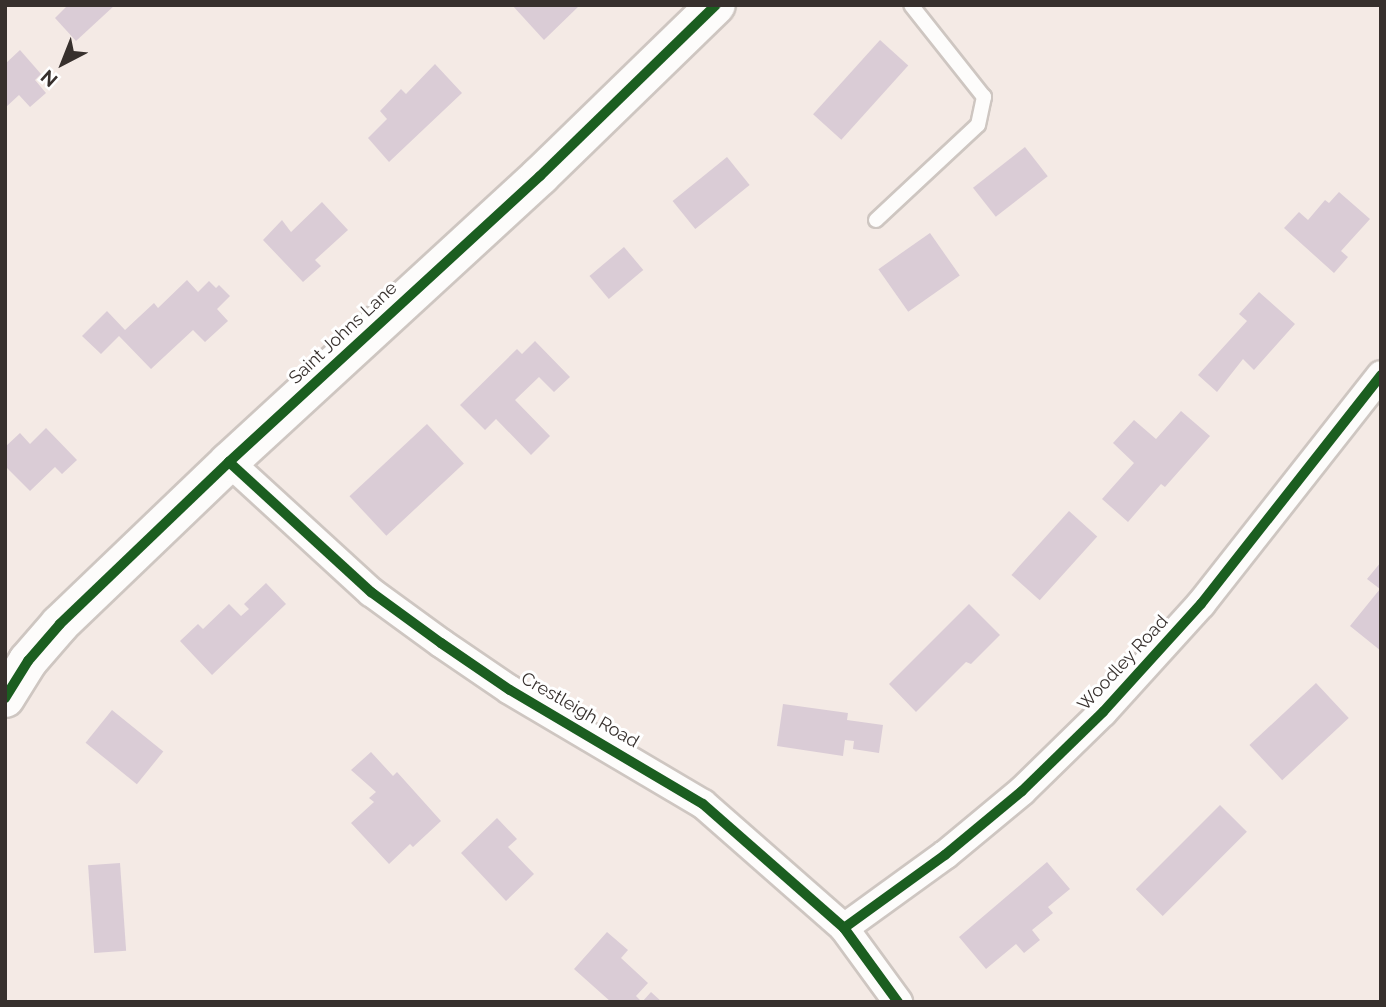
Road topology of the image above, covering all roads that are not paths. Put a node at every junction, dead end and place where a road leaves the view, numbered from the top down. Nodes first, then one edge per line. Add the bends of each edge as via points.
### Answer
1 (716, 5) edge
2 (911, 5) edge
3 (876, 220) dead end
4 (1381, 375) edge
5 (229, 462) junction
6 (5, 698) edge
7 (844, 928) junction
8 (898, 1002) edge

1 - 5 street, Saint Johns Lane via 532,184
2 - 3 lane via 984,97 978,125
4 - 7 street, Woodley Road via 1208,596 1103,712 1022,791 945,855
5 - 6 street, Saint Johns Lane via 60,624
5 - 7 street, Crestleigh Road via 371,592 510,690 703,804
7 - 8 street, Crestleigh Road

